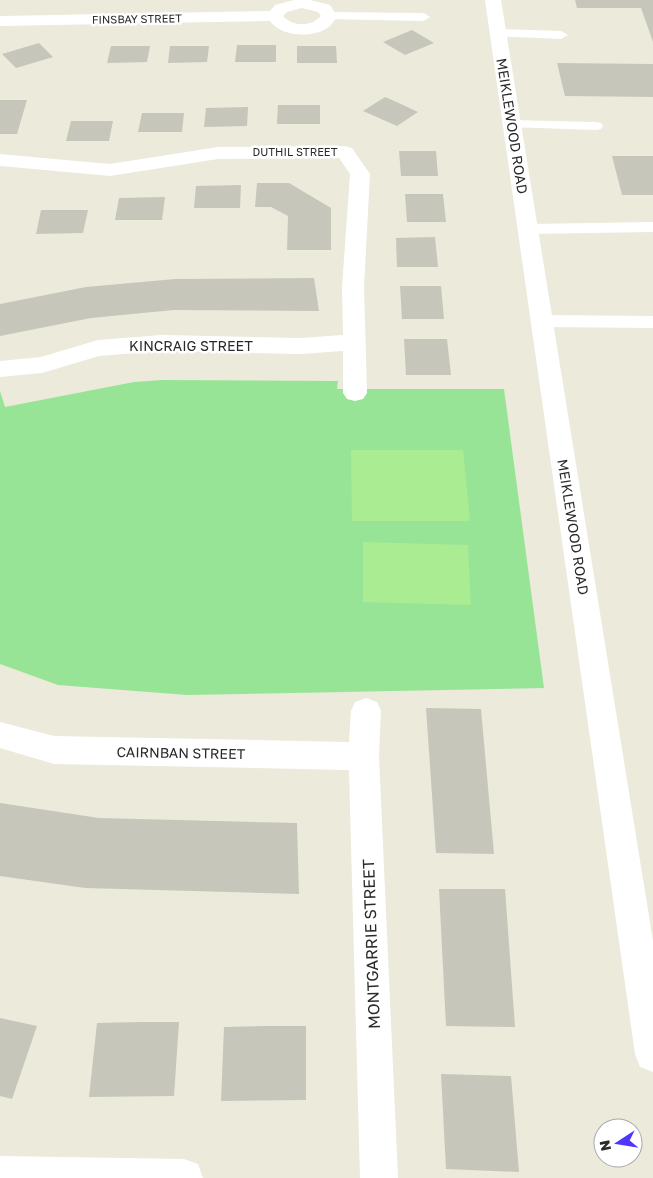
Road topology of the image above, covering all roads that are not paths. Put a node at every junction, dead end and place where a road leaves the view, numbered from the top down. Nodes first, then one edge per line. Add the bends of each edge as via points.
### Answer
1 (493, 0) edge
2 (275, 16) junction
3 (329, 16) junction
4 (424, 17) dead end
5 (0, 21) edge
6 (498, 33) junction
7 (562, 34) dead end
8 (512, 124) junction
9 (596, 126) dead end
10 (0, 160) edge
11 (653, 227) edge
12 (527, 228) junction
13 (541, 321) junction
14 (653, 322) edge
15 (356, 342) junction
16 (0, 368) edge
17 (355, 393) dead end
18 (366, 711) dead end
19 (0, 735) edge
20 (364, 756) junction
21 (653, 1054) edge
22 (0, 1175) edge
23 (184, 1178) edge
24 (379, 1178) edge

1 - 6 street, MEIKLEWOOD ROAD
2 - 3 street via 281,24 297,29 316,27
2 - 3 street, FINSBAY STREET via 287,5 302,3 324,8
2 - 5 street, FINSBAY STREET
3 - 4 lane
6 - 7 lane
6 - 8 street, MEIKLEWOOD ROAD
8 - 9 lane
8 - 12 street, MEIKLEWOOD ROAD
10 - 15 street, DUTHIL STREET via 110,170 218,153 345,152 360,174 353,287
11 - 12 lane
12 - 13 street, MEIKLEWOOD ROAD
13 - 14 lane
13 - 21 street, MEIKLEWOOD ROAD
15 - 16 street, KINCRAIG STREET via 300,346 152,344 98,348 42,365
15 - 17 street, DUTHIL STREET
18 - 20 street, MONTGARRIE STREET
19 - 20 street, CAIRNBAN STREET via 54,750
20 - 24 street, MONTGARRIE STREET
22 - 23 street

